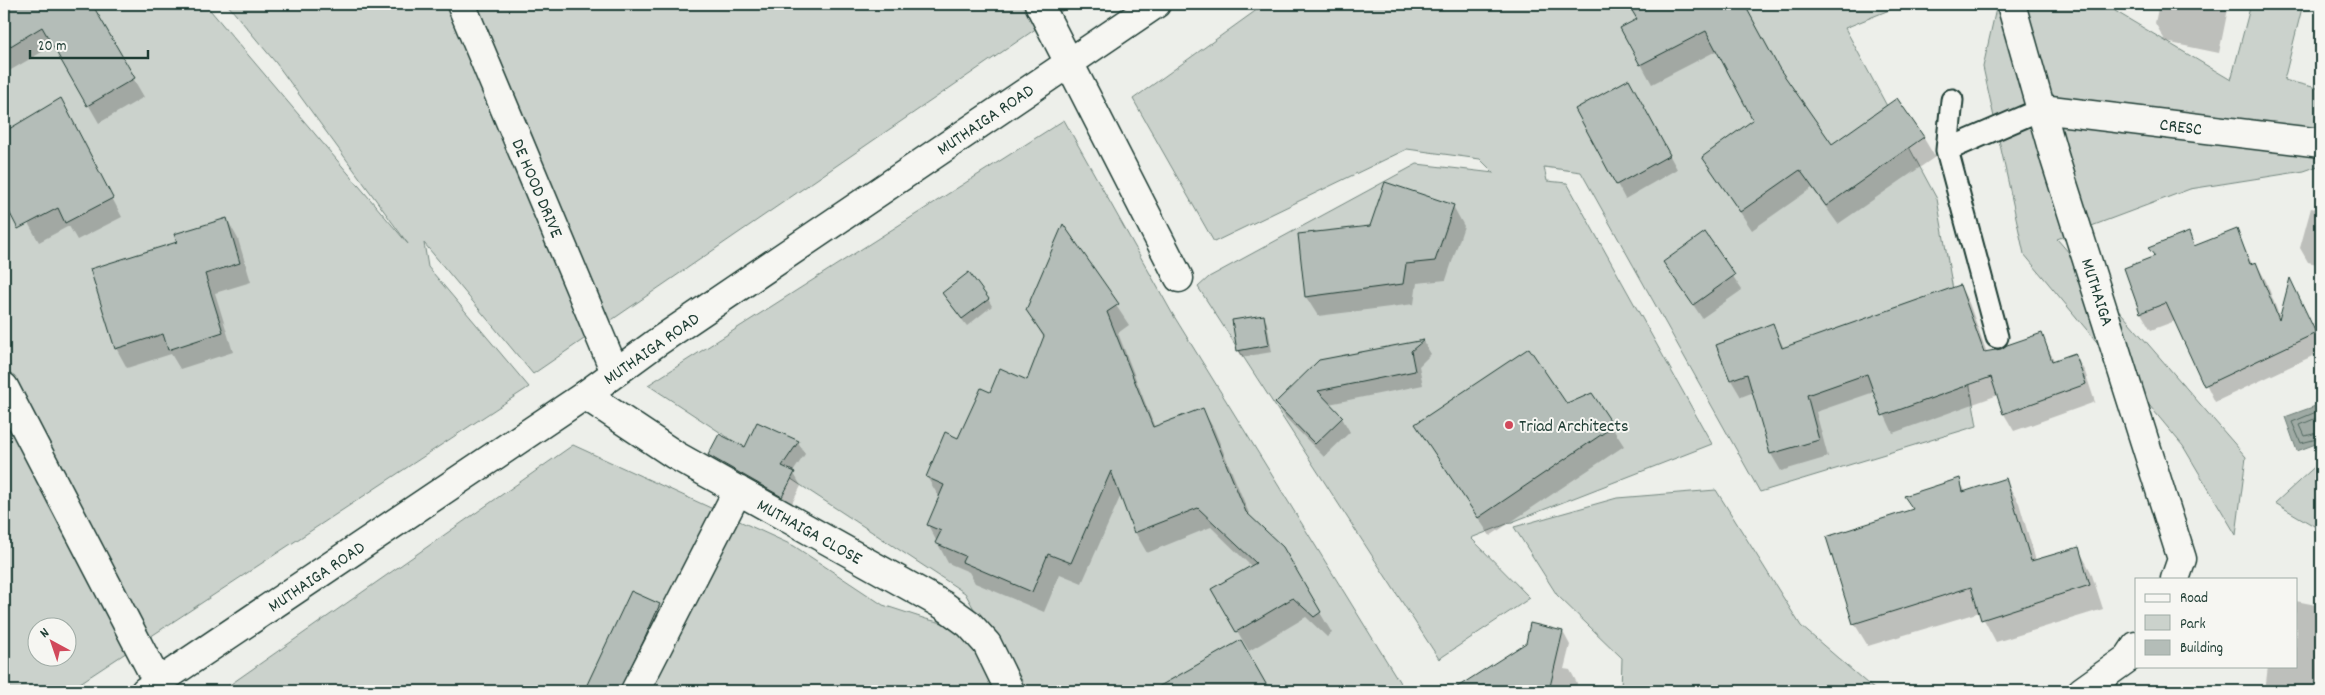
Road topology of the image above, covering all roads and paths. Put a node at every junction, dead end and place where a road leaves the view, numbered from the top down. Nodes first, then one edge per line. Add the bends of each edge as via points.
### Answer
1 (461, 4) edge
2 (1039, 4) edge
3 (2011, 4) edge
4 (1148, 6) edge
5 (1070, 61) junction
6 (1952, 100) dead end
7 (2042, 110) junction
8 (2321, 143) edge
9 (1947, 150) junction
10 (1179, 278) dead end
11 (1997, 337) dead end
12 (616, 372) junction
13 (4, 387) edge
14 (585, 395) junction
15 (738, 490) junction
16 (2175, 578) edge
17 (2135, 648) edge
18 (151, 687) edge
19 (635, 691) edge
20 (1010, 691) edge
21 (2082, 691) edge

1 - 12 street, DE HOOD DRIVE
2 - 5 street
3 - 7 street, MUTHAIGA
4 - 5 street, MUTHAIGA ROAD
5 - 10 street
5 - 12 street, MUTHAIGA ROAD
6 - 9 lane
7 - 8 street, CRESC
7 - 9 lane
7 - 16 street, MUTHAIGA via 2182,559
9 - 11 lane
12 - 14 street, MUTHAIGA ROAD
13 - 18 street
14 - 15 street, MUTHAIGA CLOSE via 676,455
14 - 18 street, MUTHAIGA ROAD
15 - 19 street
15 - 20 street, MUTHAIGA CLOSE via 943,605 969,624 987,644
17 - 21 street via 2128,658

